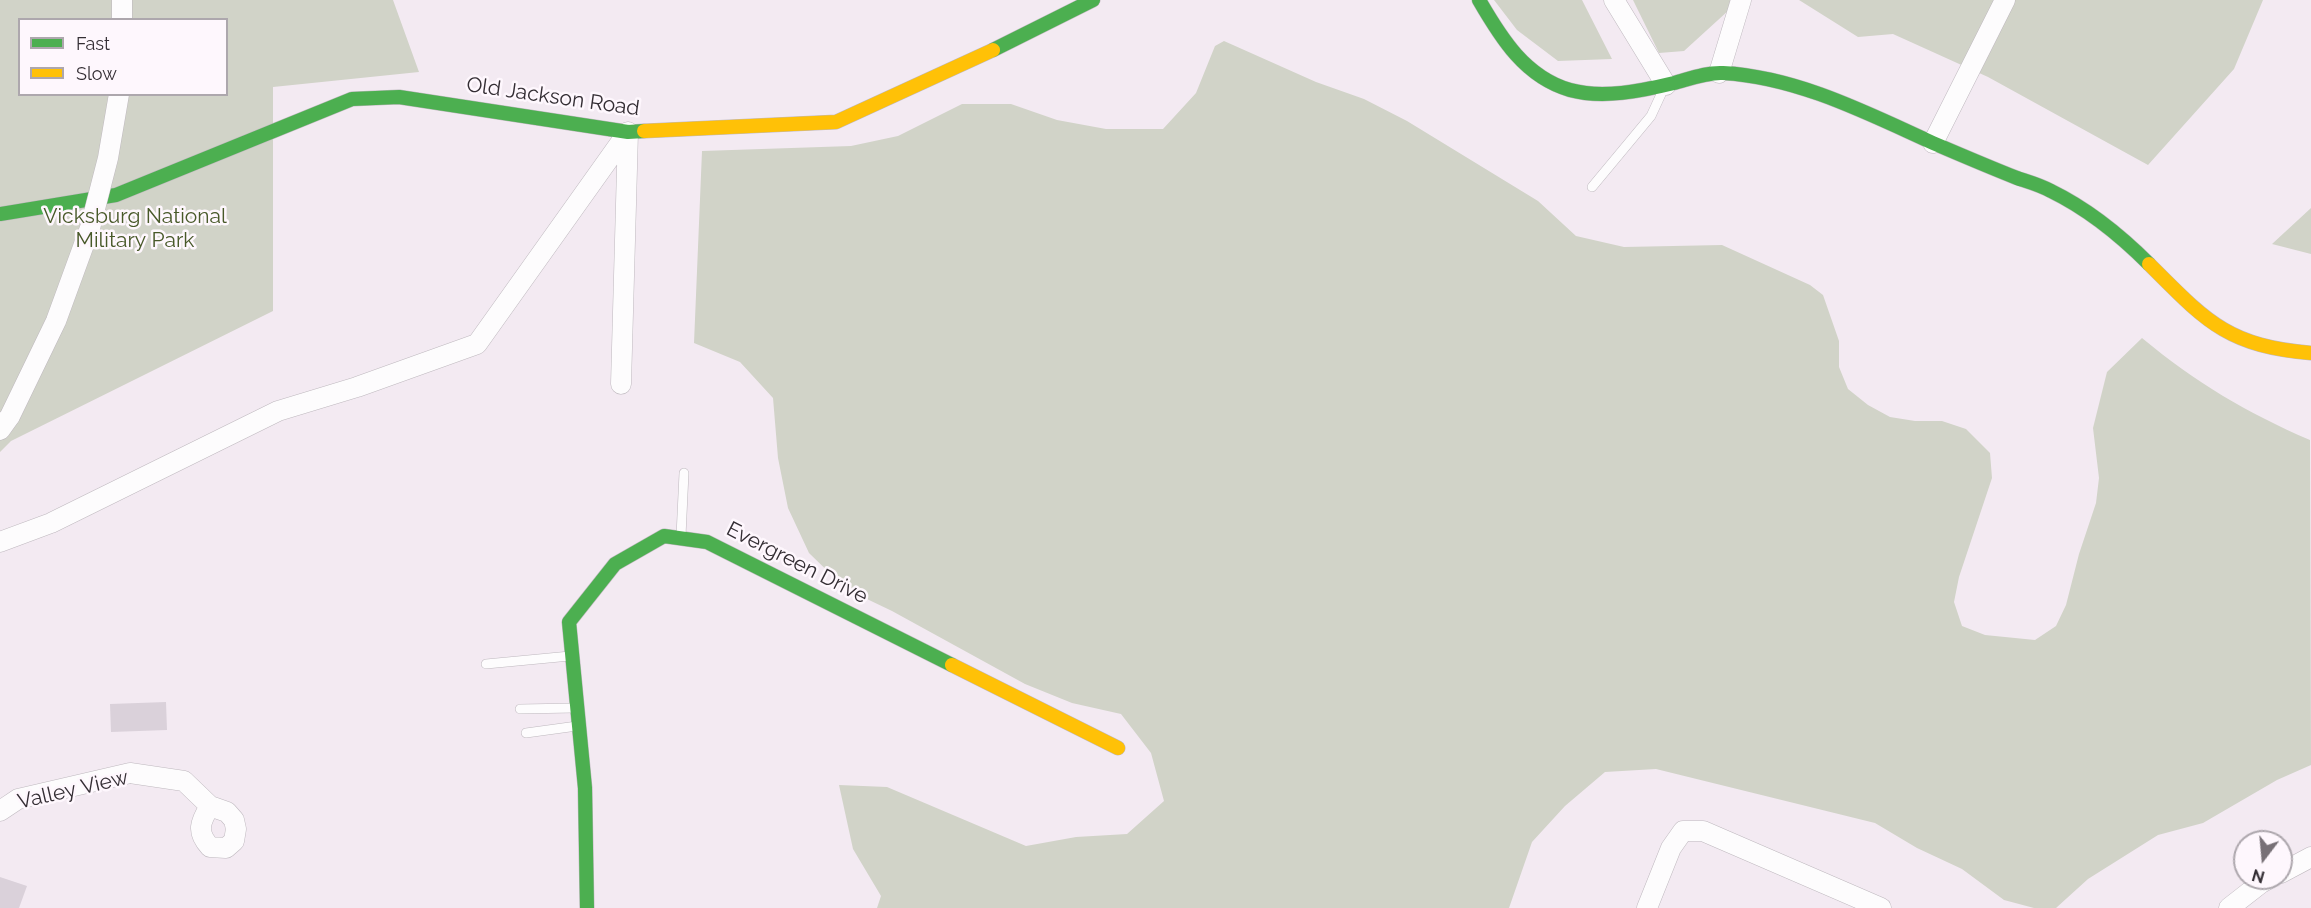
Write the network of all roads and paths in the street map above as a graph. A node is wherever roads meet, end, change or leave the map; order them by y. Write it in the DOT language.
graph roads {
  1 [pos="122,0"];
  2 [pos="1093,0"];
  3 [pos="1479,0"];
  4 [pos="1614,0"];
  5 [pos="1741,0"];
  6 [pos="2005,0"];
  7 [pos="122,18"];
  8 [pos="1719,73"];
  9 [pos="1666,85"];
  10 [pos="119,96"];
  11 [pos="628,132"];
  12 [pos="1933,142"];
  13 [pos="1592,186"];
  14 [pos="0,214"];
  15 [pos="2311,353"];
  16 [pos="621,384"];
  17 [pos="5,423"];
  18 [pos="684,473"];
  19 [pos="681,539"];
  20 [pos="0,542"];
  21 [pos="571,656"];
  22 [pos="486,664"];
  23 [pos="577,708"];
  24 [pos="520,709"];
  25 [pos="579,726"];
  26 [pos="526,733"];
  27 [pos="1118,748"];
  28 [pos="210,806"];
  29 [pos="0,811"];
  30 [pos="2311,857"];
  31 [pos="2293,867"];
  32 [pos="2252,890"];
  33 [pos="587,908"];
  34 [pos="1647,908"];
  35 [pos="1881,908"];
  36 [pos="2229,908"];
  1 -- 7 [label="street"];
  2 -- 11 [label="street, Old Jackson Road"];
  3 -- 9 [label="street"];
  4 -- 9 [label="street"];
  5 -- 8 [label="street"];
  6 -- 12 [label="street"];
  8 -- 9 [label="street"];
  8 -- 12 [label="street"];
  9 -- 13 [label="lane"];
  10 -- 17 [label="street, bridge"];
  11 -- 14 [label="street, Old Jackson Road"];
  11 -- 16 [label="street"];
  11 -- 20 [label="street"];
  12 -- 15 [label="street"];
  18 -- 19 [label="lane"];
  19 -- 21 [label="street, Evergreen Drive"];
  19 -- 27 [label="street, Evergreen Drive"];
  21 -- 22 [label="lane"];
  21 -- 23 [label="street, Evergreen Drive"];
  23 -- 24 [label="lane"];
  23 -- 25 [label="street, Evergreen Drive"];
  25 -- 26 [label="lane"];
  25 -- 33 [label="street, Evergreen Drive"];
  28 -- 29 [label="street, Valley View"];
  30 -- 31 [label="street"];
  32 -- 36 [label="street"];
  34 -- 35 [label="street"];
}
